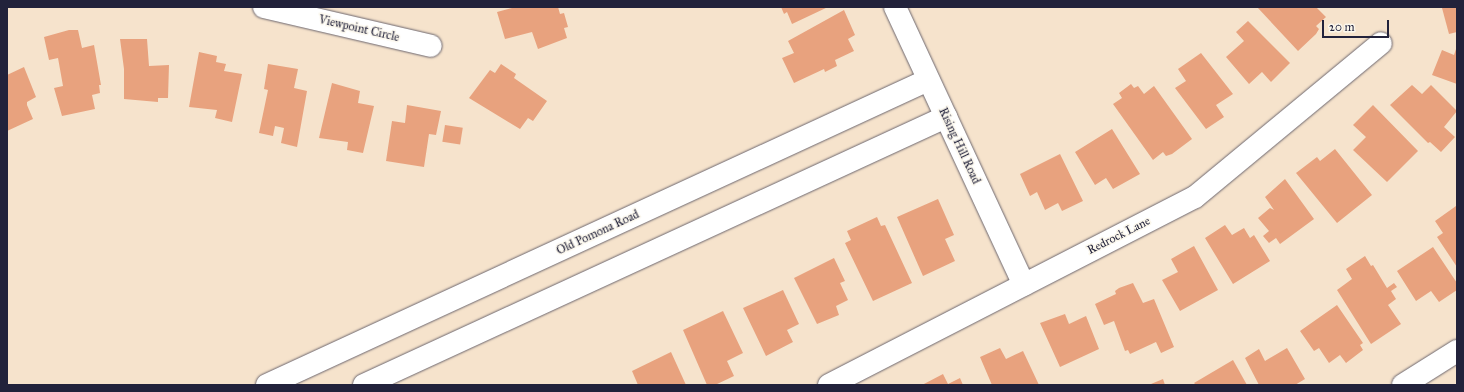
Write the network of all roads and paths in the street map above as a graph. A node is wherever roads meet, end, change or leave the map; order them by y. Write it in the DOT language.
graph roads {
  1 [pos="264,7"];
  2 [pos="895,7"];
  3 [pos="1381,43"];
  4 [pos="431,46"];
  5 [pos="928,80"];
  6 [pos="946,117"];
  7 [pos="1024,285"];
  8 [pos="1457,351"];
  9 [pos="267,385"];
  10 [pos="364,385"];
  11 [pos="829,385"];
  12 [pos="1403,385"];
  1 -- 4 [label="street, Viewpoint Circle"];
  2 -- 5 [label="street, Rising Hill Road"];
  3 -- 7 [label="street, Redrock Lane"];
  5 -- 6 [label="street, Rising Hill Road"];
  5 -- 9 [label="street, Old Pomona Road"];
  6 -- 7 [label="street, Rising Hill Road"];
  6 -- 10 [label="street"];
  7 -- 11 [label="street, Redrock Lane"];
  8 -- 12 [label="street"];
}
